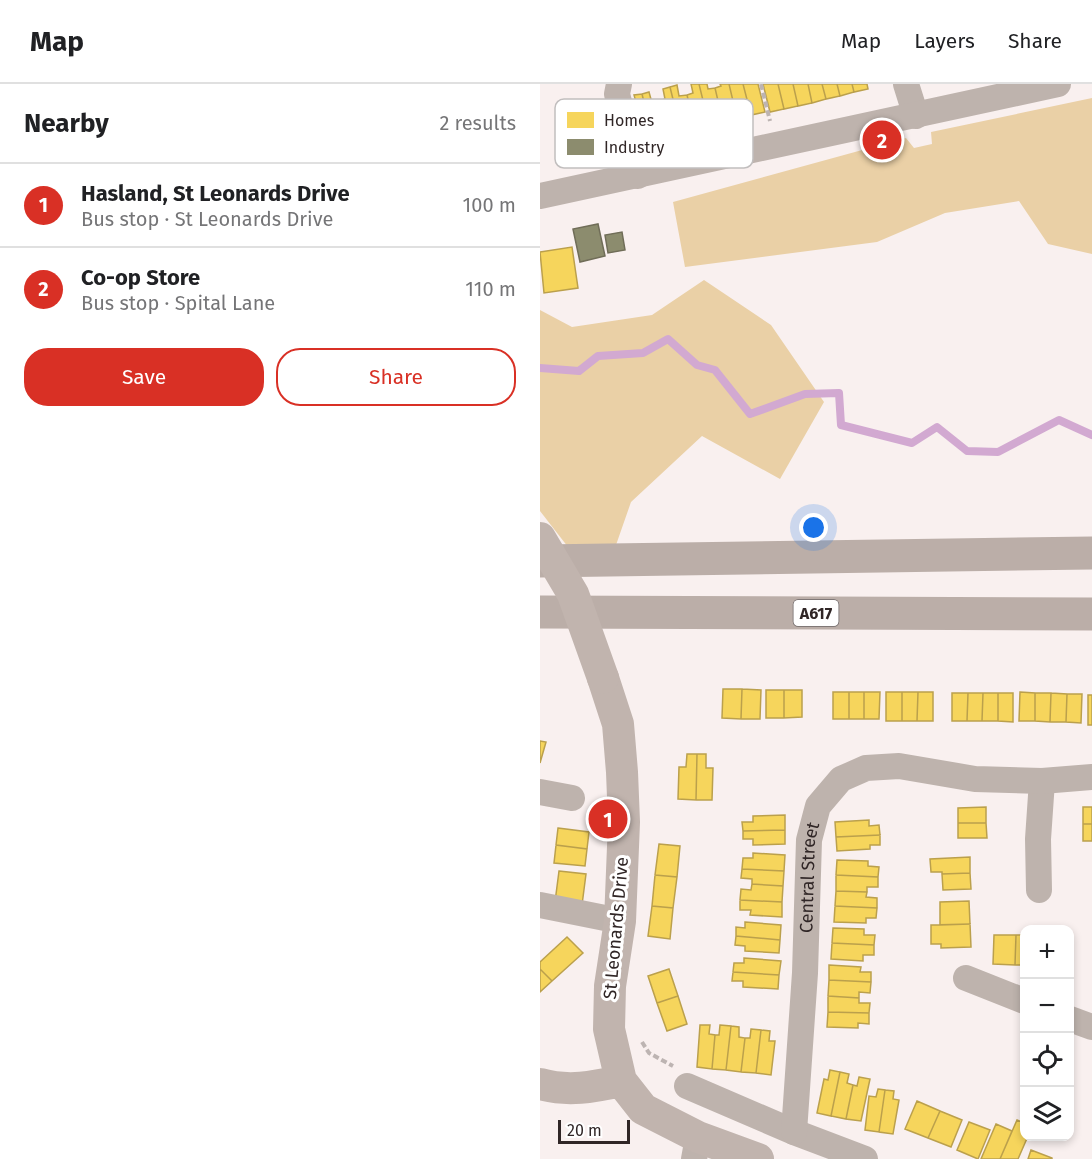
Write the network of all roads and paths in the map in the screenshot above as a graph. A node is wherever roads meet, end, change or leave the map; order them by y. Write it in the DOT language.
graph roads {
  1 [pos="619,84"];
  2 [pos="762,84"];
  3 [pos="906,84"];
  4 [pos="1058,84"];
  5 [pos="618,99"];
  6 [pos="916,116"];
  7 [pos="775,146"];
  8 [pos="753,151"];
  9 [pos="636,168"];
  10 [pos="675,168"];
  11 [pos="638,176"];
  12 [pos="540,196"];
  13 [pos="540,538"];
  14 [pos="1092,553"];
  15 [pos="540,561"];
  16 [pos="540,612"];
  17 [pos="1092,614"];
  18 [pos="1092,777"];
  19 [pos="1042,781"];
  20 [pos="540,792"];
  21 [pos="572,798"];
  22 [pos="1039,890"];
  23 [pos="540,905"];
  24 [pos="620,921"];
  25 [pos="966,978"];
  26 [pos="1020,999"];
  27 [pos="1074,1021"];
  28 [pos="1092,1028"];
  29 [pos="638,1037"];
  30 [pos="621,1081"];
  31 [pos="540,1084"];
  32 [pos="687,1086"];
  33 [pos="766,1120"];
  34 [pos="794,1132"];
  35 [pos="696,1148"];
  36 [pos="756,1158"];
  37 [pos="865,1159"];
  1 -- 5 [label="street"];
  2 -- 7 [label="path"];
  3 -- 6 [label="street"];
  4 -- 6 [label="street"];
  6 -- 7 [label="street"];
  7 -- 8 [label="street"];
  9 -- 11 [label="street"];
  10 -- 11 [label="street"];
  11 -- 12 [label="street"];
  13 -- 24 [label="main road, St Leonards Drive, bridge"];
  14 -- 15 [label="highway"];
  16 -- 17 [label="highway, A617"];
  18 -- 19 [label="street, Central Street"];
  19 -- 22 [label="street"];
  19 -- 34 [label="street, Central Street"];
  20 -- 21 [label="street"];
  23 -- 24 [label="street"];
  24 -- 30 [label="main road, St Leonards Drive"];
  25 -- 26 [label="street"];
  27 -- 28 [label="street"];
  29 -- 32 [label="path"];
  30 -- 31 [label="main road"];
  30 -- 35 [label="main road"];
  32 -- 33 [label="street"];
  33 -- 34 [label="street"];
  33 -- 36 [label="street"];
  34 -- 37 [label="street"];
  35 -- 36 [label="main road"];
}
